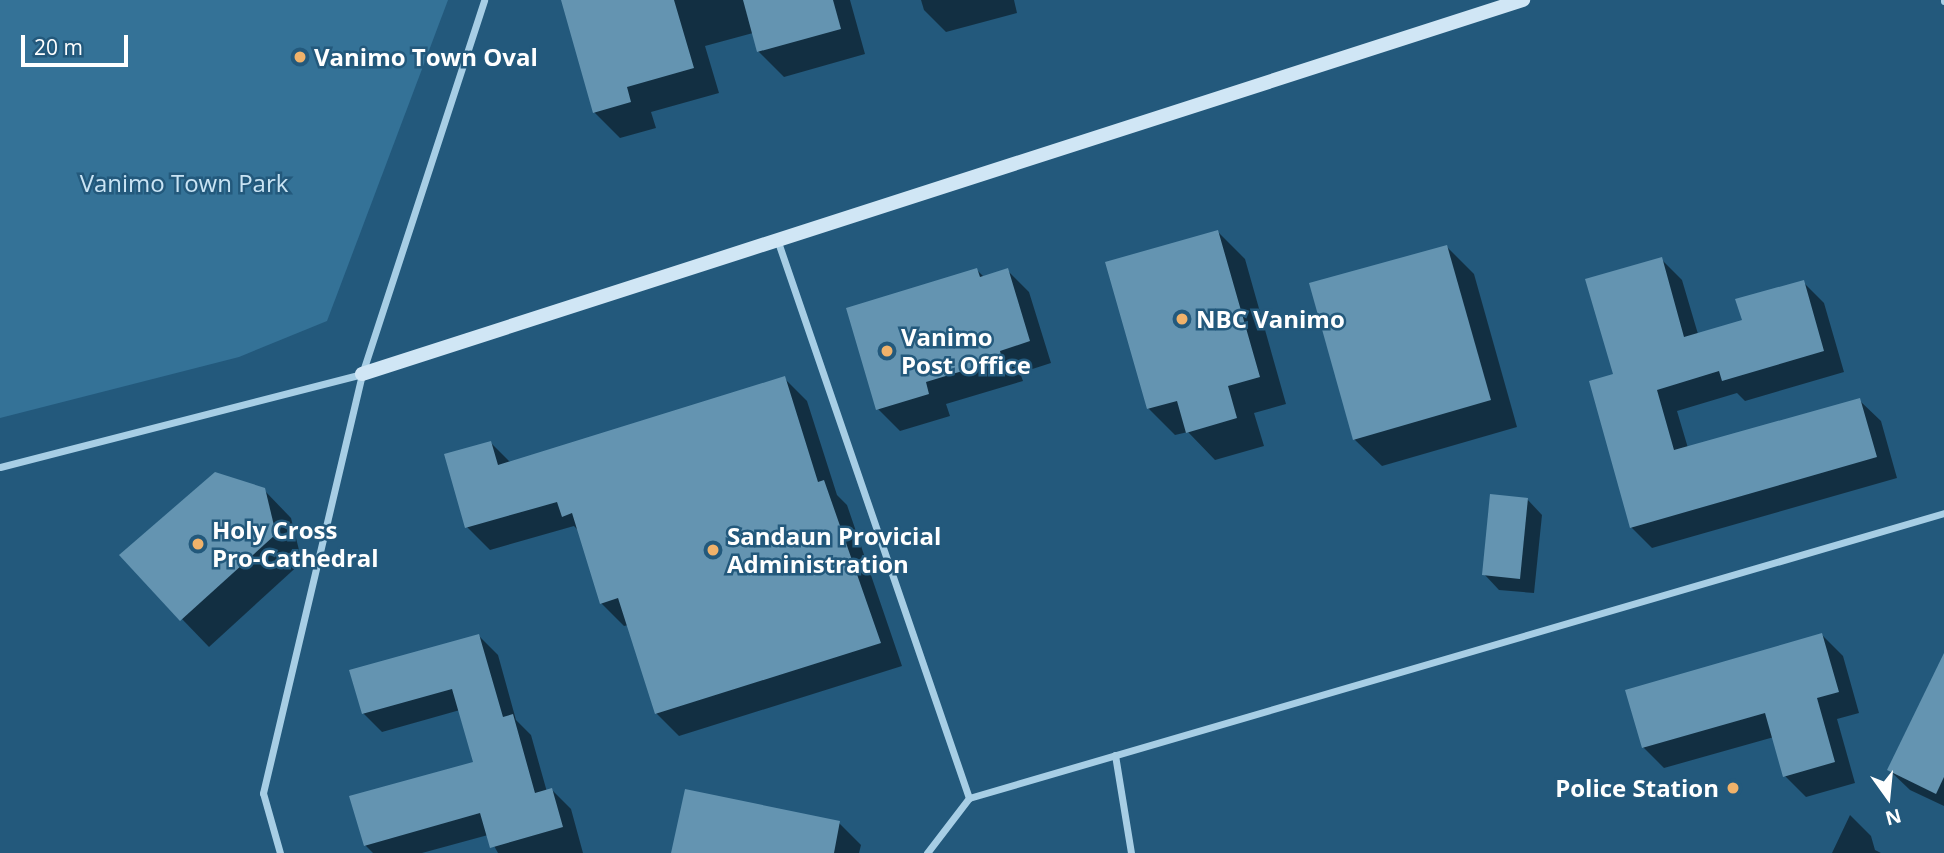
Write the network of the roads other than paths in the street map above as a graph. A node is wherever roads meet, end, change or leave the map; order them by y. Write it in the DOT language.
graph roads {
  1 [pos="484,0"];
  2 [pos="1523,0"];
  3 [pos="778,242"];
  4 [pos="362,374"];
  5 [pos="0,467"];
  6 [pos="1944,513"];
  7 [pos="1115,755"];
  8 [pos="970,798"];
  9 [pos="280,853"];
  10 [pos="927,853"];
  11 [pos="1132,853"];
  1 -- 4 [label="street"];
  2 -- 3 [label="street"];
  3 -- 4 [label="street"];
  3 -- 8 [label="street"];
  4 -- 5 [label="street"];
  4 -- 9 [label="street"];
  6 -- 7 [label="street"];
  7 -- 8 [label="street"];
  7 -- 11 [label="street"];
  8 -- 10 [label="street"];
}
